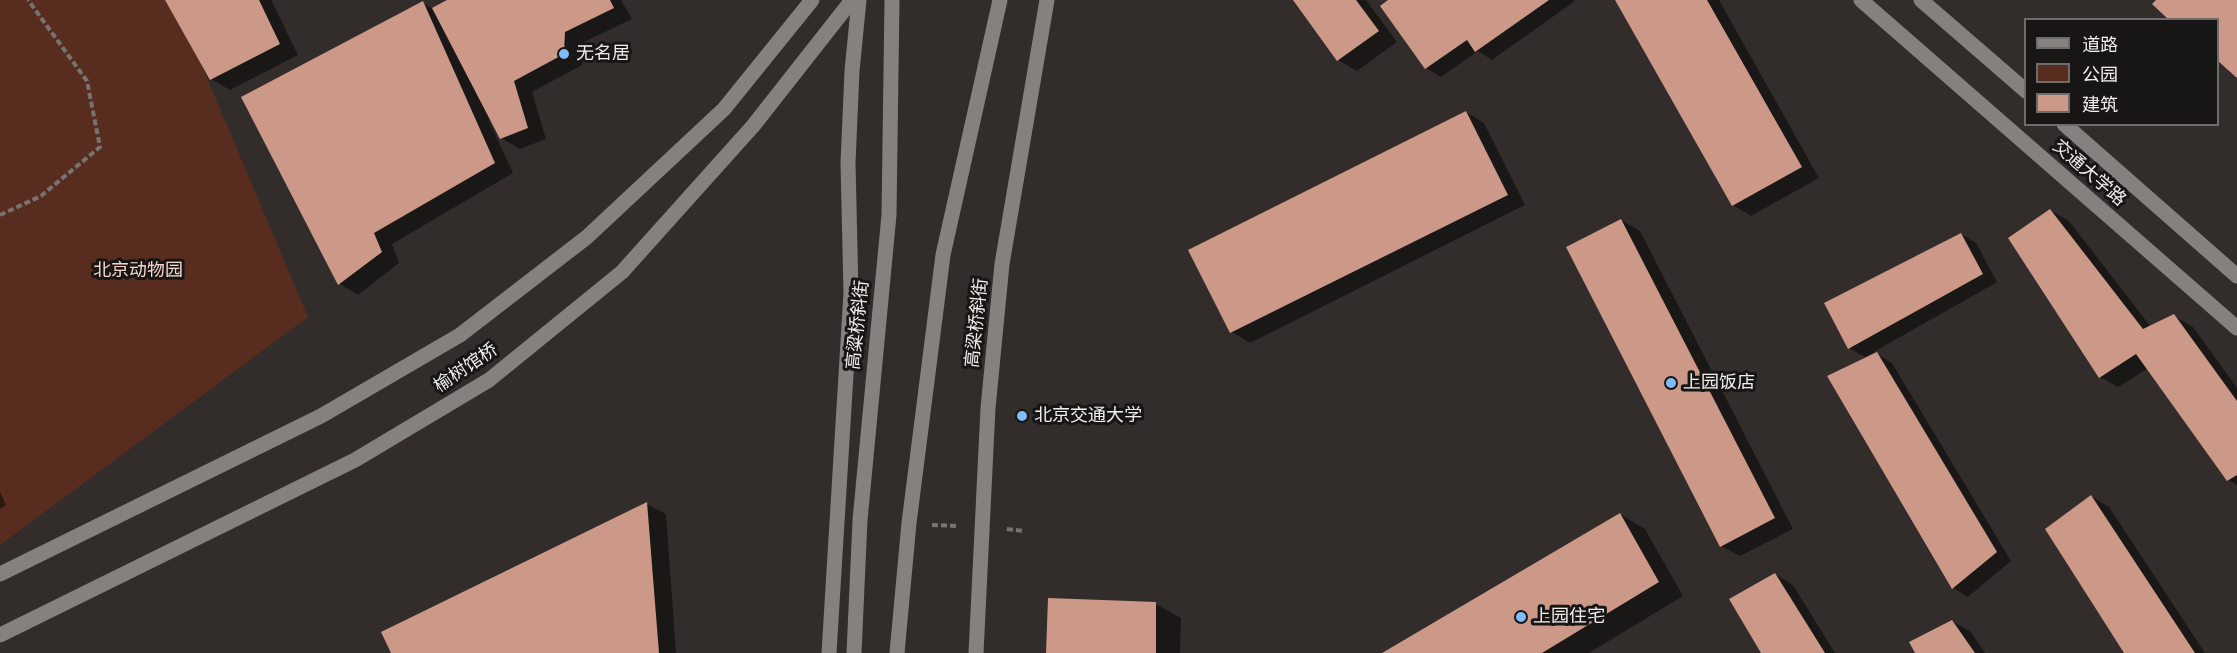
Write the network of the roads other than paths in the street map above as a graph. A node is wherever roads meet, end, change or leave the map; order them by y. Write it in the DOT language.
graph roads {
  1 [pos="812,0"];
  2 [pos="852,0"];
  3 [pos="859,0"];
  4 [pos="892,0"];
  5 [pos="1000,0"];
  6 [pos="1047,0"];
  7 [pos="1861,0"];
  8 [pos="1921,0"];
  9 [pos="2024,90"];
  10 [pos="2066,126"];
  11 [pos="2237,276"];
  12 [pos="2237,328"];
  13 [pos="0,574"];
  14 [pos="0,635"];
  15 [pos="829,653"];
  16 [pos="854,653"];
  17 [pos="897,653"];
  18 [pos="976,653"];
  1 -- 13 [label="main road, 榆树馆桥"];
  2 -- 14 [label="main road, 榆树馆桥"];
  3 -- 15 [label="main road"];
  4 -- 16 [label="main road, 高粱桥斜街"];
  5 -- 17 [label="main road"];
  6 -- 18 [label="main road, 高梁桥斜街"];
  7 -- 12 [label="main road, 交通大学路"];
  8 -- 9 [label="main road"];
  10 -- 11 [label="main road, 交通大学路"];
}
